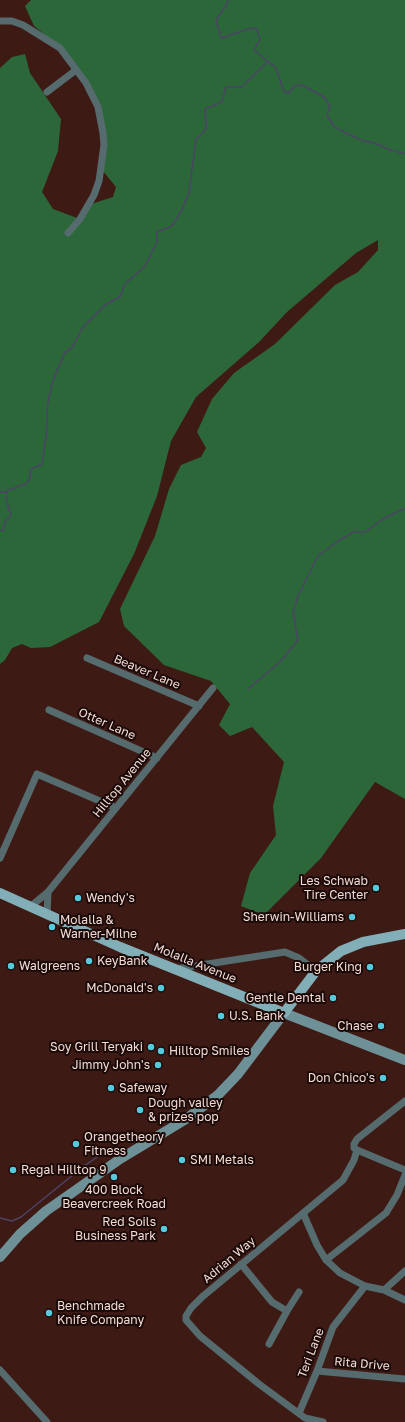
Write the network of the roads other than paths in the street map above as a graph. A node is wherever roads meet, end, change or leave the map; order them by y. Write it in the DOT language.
graph roads {
  1 [pos="0,22"];
  2 [pos="76,70"];
  3 [pos="47,92"];
  4 [pos="68,233"];
  5 [pos="87,658"];
  6 [pos="212,688"];
  7 [pos="199,706"];
  8 [pos="49,710"];
  9 [pos="156,758"];
  10 [pos="116,808"];
  11 [pos="0,858"];
  12 [pos="48,892"];
  13 [pos="0,893"];
  14 [pos="30,907"];
  15 [pos="47,914"];
  16 [pos="405,934"];
  17 [pos="174,969"];
  18 [pos="316,971"];
  19 [pos="284,1013"];
  20 [pos="405,1060"];
  21 [pos="405,1101"];
  22 [pos="357,1150"];
  23 [pos="405,1170"];
  24 [pos="405,1175"];
  25 [pos="303,1213"];
  26 [pos="0,1257"];
  27 [pos="326,1260"];
  28 [pos="241,1264"];
  29 [pos="405,1271"];
  30 [pos="365,1286"];
  31 [pos="384,1290"];
  32 [pos="299,1292"];
  33 [pos="405,1300"];
  34 [pos="287,1311"];
  35 [pos="269,1344"];
  36 [pos="0,1370"];
  37 [pos="317,1371"];
  38 [pos="405,1379"];
  39 [pos="299,1413"];
  40 [pos="47,1422"];
  41 [pos="323,1422"];
  1 -- 2 [label="street"];
  2 -- 3 [label="street"];
  2 -- 4 [label="street"];
  5 -- 7 [label="street, Beaver Lane"];
  6 -- 7 [label="street, Hilltop Avenue"];
  7 -- 9 [label="street, Hilltop Avenue"];
  8 -- 9 [label="street, Otter Lane"];
  9 -- 10 [label="street, Hilltop Avenue"];
  10 -- 11 [label="street"];
  10 -- 12 [label="street, Hilltop Avenue"];
  12 -- 14 [label="street, Hilltop Avenue"];
  12 -- 15 [label="street"];
  13 -- 14 [label="main road, Molalla Avenue"];
  14 -- 15 [label="main road, Molalla Avenue"];
  15 -- 17 [label="main road, Molalla Avenue"];
  16 -- 18 [label="main road"];
  17 -- 18 [label="street"];
  17 -- 19 [label="main road, Molalla Avenue"];
  18 -- 19 [label="main road"];
  19 -- 20 [label="main road, Molalla Avenue"];
  19 -- 26 [label="main road"];
  21 -- 22 [label="street, Adrian Way"];
  22 -- 23 [label="street"];
  22 -- 25 [label="street, Adrian Way"];
  24 -- 27 [label="street"];
  25 -- 27 [label="street"];
  25 -- 28 [label="street, Adrian Way"];
  27 -- 30 [label="street"];
  28 -- 34 [label="street"];
  28 -- 39 [label="street, Adrian Way"];
  29 -- 31 [label="street"];
  30 -- 31 [label="street"];
  30 -- 37 [label="street, Teri Lane"];
  31 -- 33 [label="street"];
  32 -- 34 [label="street"];
  34 -- 35 [label="street"];
  36 -- 40 [label="street"];
  37 -- 38 [label="street, Rita Drive"];
  37 -- 39 [label="street, Teri Lane"];
  39 -- 41 [label="street, Adrian Way"];
}
